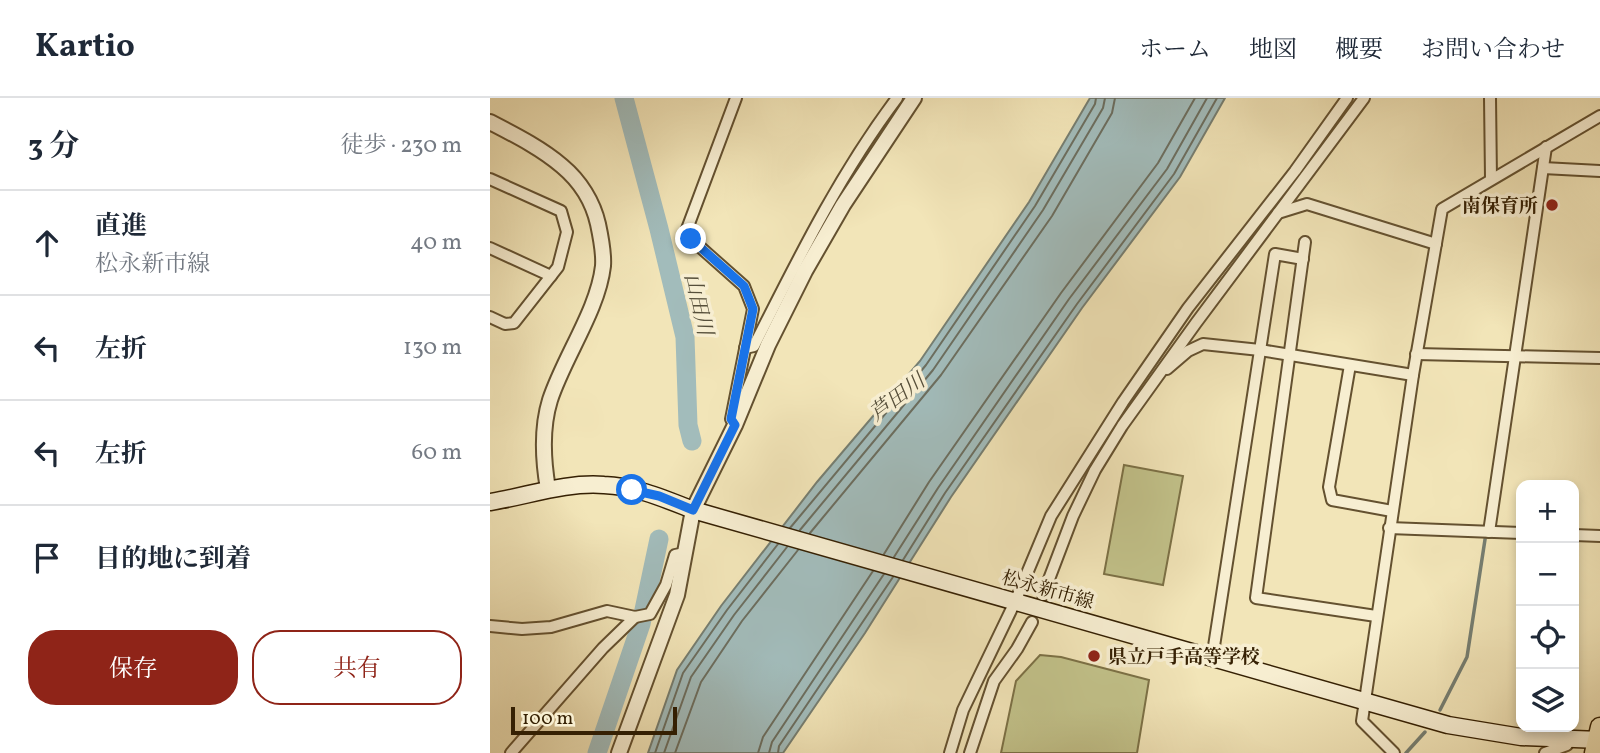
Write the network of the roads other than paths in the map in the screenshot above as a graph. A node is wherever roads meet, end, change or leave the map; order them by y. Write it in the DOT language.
graph roads {
  1 [pos="736,98"];
  2 [pos="897,98"];
  3 [pos="914,98"];
  4 [pos="1347,98"];
  5 [pos="1364,98"];
  6 [pos="1490,98"];
  7 [pos="1600,116"];
  8 [pos="490,122"];
  9 [pos="1546,147"];
  10 [pos="1543,168"];
  11 [pos="1600,171"];
  12 [pos="1492,178"];
  13 [pos="490,179"];
  14 [pos="1278,213"];
  15 [pos="1305,242"];
  16 [pos="1436,244"];
  17 [pos="490,248"];
  18 [pos="1303,258"];
  19 [pos="551,276"];
  20 [pos="490,317"];
  21 [pos="745,348"];
  22 [pos="1260,350"];
  23 [pos="1416,354"];
  24 [pos="1289,355"];
  25 [pos="1516,356"];
  26 [pos="1600,358"];
  27 [pos="1350,365"];
  28 [pos="1413,375"];
  29 [pos="1153,381"];
  30 [pos="1123,402"];
  31 [pos="735,425"];
  32 [pos="548,489"];
  33 [pos="490,502"];
  34 [pos="693,510"];
  35 [pos="1392,511"];
  36 [pos="1389,528"];
  37 [pos="1489,532"];
  38 [pos="1516,533"];
  39 [pos="1579,535"];
  40 [pos="1600,536"];
  41 [pos="685,553"];
  42 [pos="1043,595"];
  43 [pos="1010,600"];
  44 [pos="1376,616"];
  45 [pos="635,617"];
  46 [pos="1032,622"];
  47 [pos="490,625"];
  48 [pos="1212,659"];
  49 [pos="1363,702"];
  50 [pos="1598,740"];
  51 [pos="1567,746"];
  52 [pos="512,753"];
  53 [pos="619,753"];
  54 [pos="950,753"];
  55 [pos="970,753"];
  56 [pos="1394,753"];
  57 [pos="1545,753"];
  1 -- 21 [label="street"];
  2 -- 21 [label="street"];
  3 -- 31 [label="street"];
  4 -- 30 [label="street"];
  5 -- 14 [label="street"];
  6 -- 12 [label="street"];
  7 -- 9 [label="street"];
  8 -- 32 [label="street"];
  9 -- 10 [label="street"];
  9 -- 12 [label="street"];
  10 -- 11 [label="street"];
  10 -- 25 [label="street"];
  12 -- 16 [label="street"];
  13 -- 19 [label="street"];
  14 -- 16 [label="street"];
  14 -- 29 [label="street"];
  15 -- 18 [label="street"];
  16 -- 23 [label="street"];
  17 -- 19 [label="street"];
  18 -- 22 [label="street"];
  18 -- 24 [label="street"];
  19 -- 20 [label="street"];
  21 -- 31 [label="street"];
  22 -- 24 [label="street"];
  22 -- 29 [label="street"];
  22 -- 48 [label="street"];
  23 -- 25 [label="street"];
  23 -- 28 [label="street"];
  24 -- 27 [label="street"];
  24 -- 44 [label="street"];
  25 -- 26 [label="street"];
  25 -- 37 [label="street"];
  27 -- 28 [label="street"];
  27 -- 35 [label="street"];
  28 -- 35 [label="street"];
  29 -- 30 [label="street"];
  29 -- 42 [label="street"];
  30 -- 43 [label="street"];
  31 -- 34 [label="street"];
  32 -- 33 [label="main road, 松永新市線"];
  32 -- 34 [label="main road, 松永新市線"];
  34 -- 41 [label="street"];
  34 -- 43 [label="main road, 松永新市線"];
  35 -- 36 [label="street"];
  36 -- 37 [label="street"];
  36 -- 44 [label="street"];
  37 -- 38 [label="street"];
  39 -- 40 [label="street"];
  41 -- 45 [label="street"];
  41 -- 53 [label="street"];
  43 -- 48 [label="main road, 松永新市線"];
  43 -- 54 [label="street"];
  44 -- 49 [label="street"];
  45 -- 47 [label="street"];
  45 -- 52 [label="street"];
  46 -- 55 [label="street"];
  48 -- 49 [label="main road, 松永新市線"];
  49 -- 51 [label="main road, 松永新市線"];
  49 -- 56 [label="street"];
  50 -- 51 [label="main road, 松永新市線"];
  51 -- 57 [label="street"];
}
